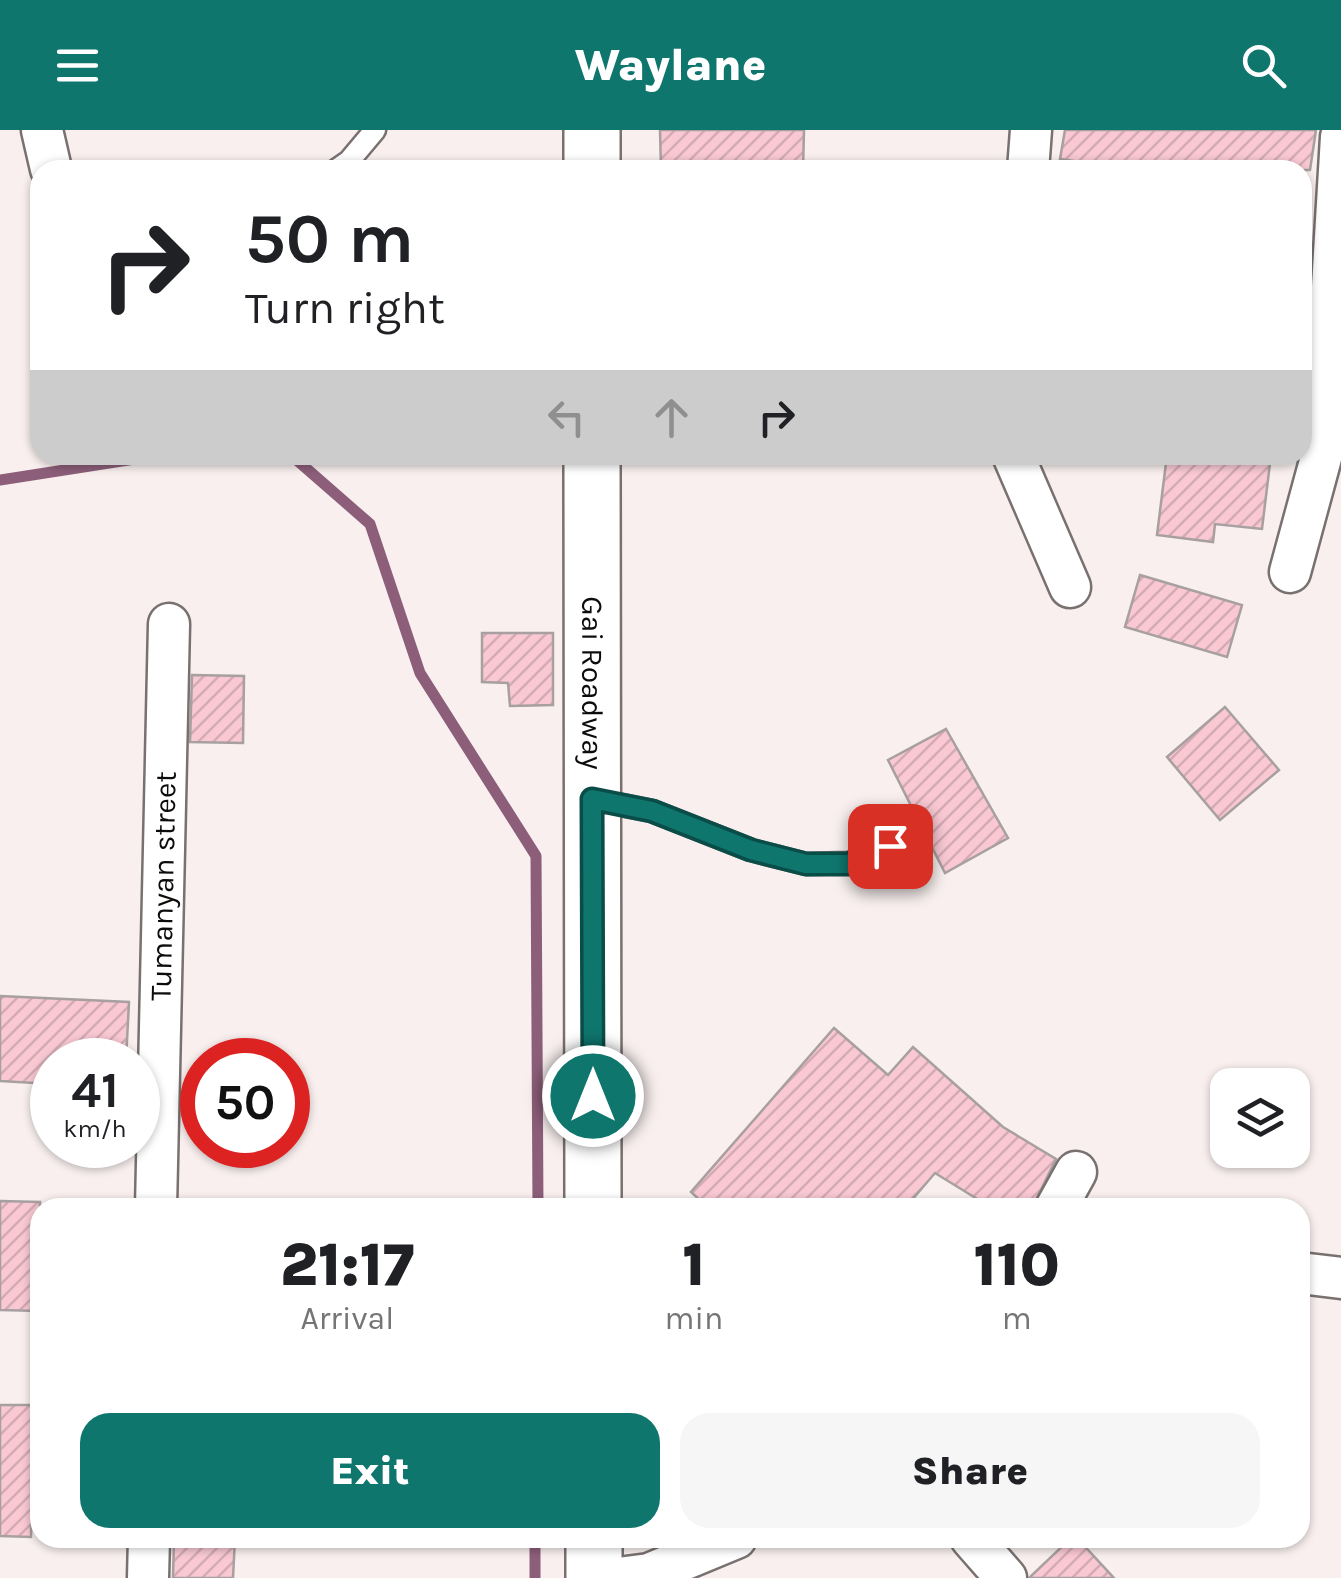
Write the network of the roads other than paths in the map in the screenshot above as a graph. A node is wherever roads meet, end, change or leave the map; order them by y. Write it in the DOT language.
graph roads {
  1 [pos="42,130"];
  2 [pos="376,130"];
  3 [pos="592,130"];
  4 [pos="1031,130"];
  5 [pos="1341,137"];
  6 [pos="49,160"];
  7 [pos="349,160"];
  8 [pos="592,160"];
  9 [pos="1029,160"];
  10 [pos="592,465"];
  11 [pos="1017,465"];
  12 [pos="1290,572"];
  13 [pos="1070,587"];
  14 [pos="169,624"];
  15 [pos="592,799"];
  16 [pos="890,846"];
  17 [pos="1076,1172"];
  18 [pos="156,1198"];
  19 [pos="593,1198"];
  20 [pos="1062,1198"];
  21 [pos="1310,1274"];
  22 [pos="1341,1278"];
  23 [pos="149,1548"];
  24 [pos="594,1548"];
  25 [pos="712,1548"];
  26 [pos="980,1548"];
  27 [pos="148,1578"];
  28 [pos="594,1578"];
  29 [pos="618,1578"];
  30 [pos="1006,1578"];
  1 -- 6 [label="street"];
  2 -- 7 [label="lane"];
  3 -- 8 [label="main road"];
  4 -- 9 [label="street"];
  5 -- 12 [label="street"];
  10 -- 15 [label="main road, Gai Roadway"];
  11 -- 13 [label="street"];
  14 -- 18 [label="street, Tumanyan street"];
  15 -- 16 [label="lane"];
  15 -- 19 [label="main road, Gai Roadway"];
  17 -- 20 [label="street"];
  21 -- 22 [label="street"];
  23 -- 27 [label="street"];
  24 -- 28 [label="main road"];
  25 -- 29 [label="street"];
  26 -- 30 [label="street"];
}
